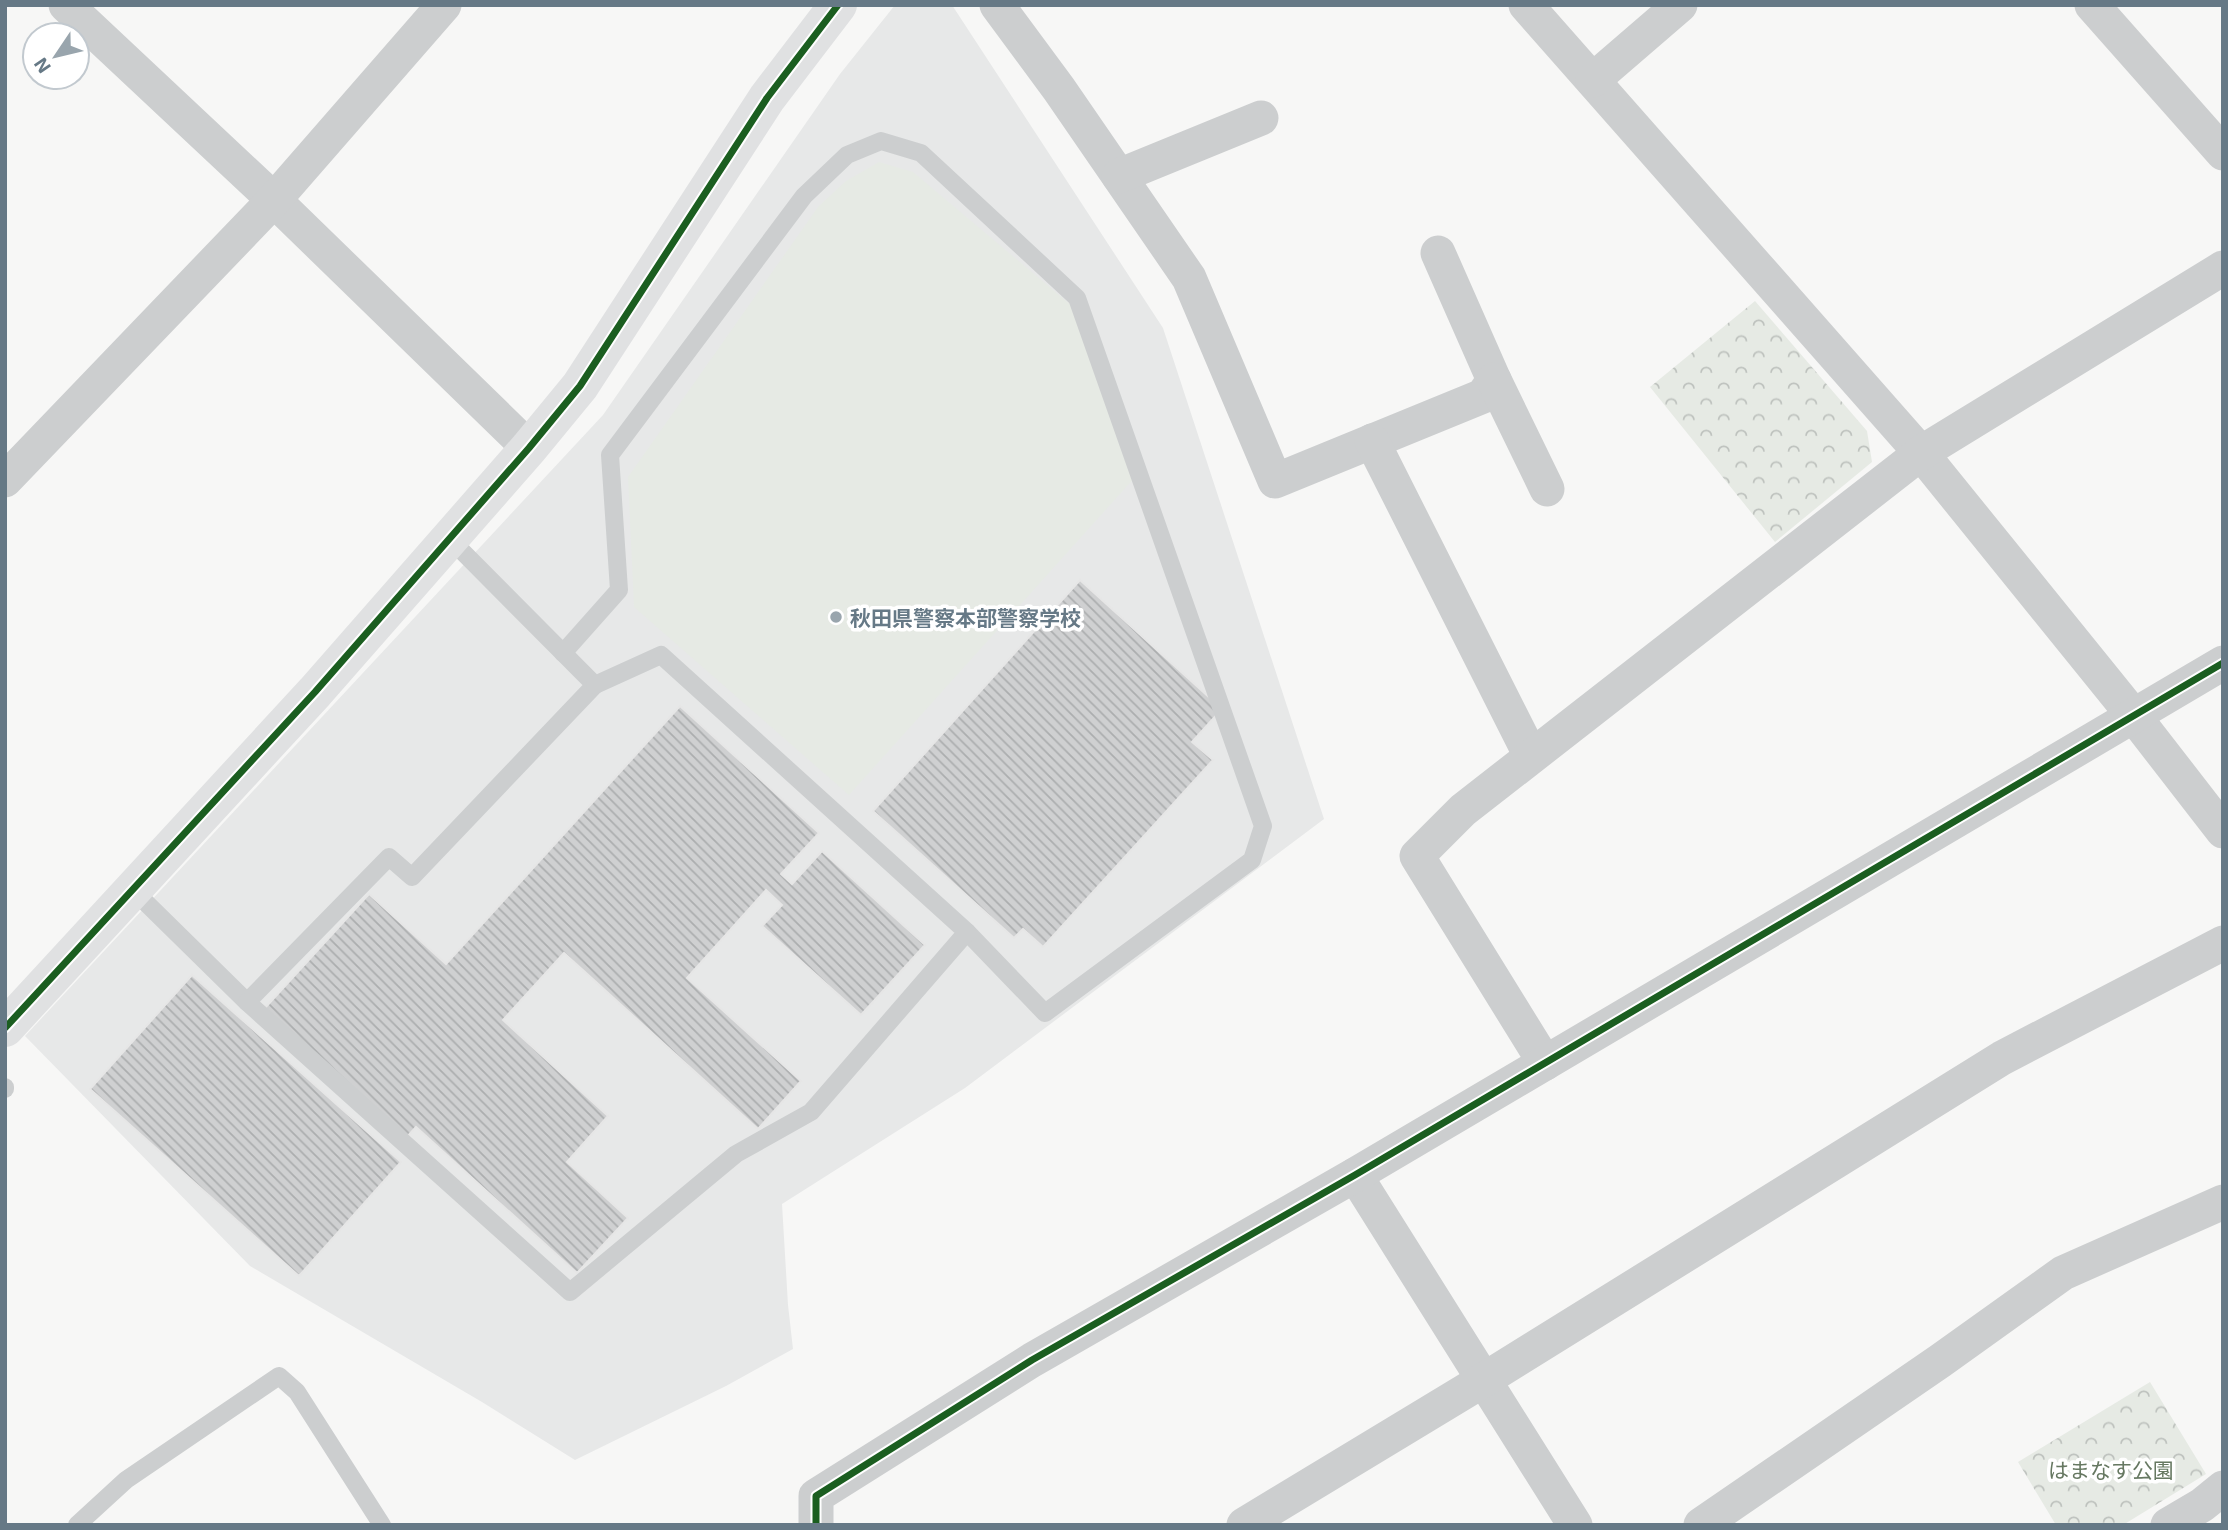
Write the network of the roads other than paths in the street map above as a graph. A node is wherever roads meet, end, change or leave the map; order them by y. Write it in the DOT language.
graph roads {
  1 [pos="66,5"];
  2 [pos="444,5"];
  3 [pos="838,5"];
  4 [pos="997,5"];
  5 [pos="1527,5"];
  6 [pos="1680,5"];
  7 [pos="2092,5"];
  8 [pos="1593,80"];
  9 [pos="1261,118"];
  10 [pos="2223,153"];
  11 [pos="1119,176"];
  12 [pos="274,200"];
  13 [pos="1438,253"];
  14 [pos="2223,268"];
  15 [pos="1494,380"];
  16 [pos="1372,441"];
  17 [pos="529,448"];
  18 [pos="1921,453"];
  19 [pos="5,480"];
  20 [pos="1547,489"];
  21 [pos="449,538"];
  22 [pos="563,653"];
  23 [pos="2223,663"];
  24 [pos="595,685"];
  25 [pos="2133,715"];
  26 [pos="1531,756"];
  27 [pos="2223,831"];
  28 [pos="133,890"];
  29 [pos="967,932"];
  30 [pos="2223,943"];
  31 [pos="247,1002"];
  32 [pos="5,1028"];
  33 [pos="1545,1063"];
  34 [pos="1355,1175"];
  35 [pos="2223,1202"];
  36 [pos="1482,1381"];
  37 [pos="2223,1488"];
  38 [pos="77,1525"];
  39 [pos="382,1525"];
  40 [pos="816,1525"];
  41 [pos="1244,1525"];
  42 [pos="1575,1525"];
  43 [pos="1701,1525"];
  44 [pos="2168,1525"];
  1 -- 12 [label="street"];
  2 -- 12 [label="street"];
  3 -- 17 [label="street"];
  4 -- 11 [label="street"];
  5 -- 8 [label="street"];
  6 -- 8 [label="street"];
  7 -- 10 [label="street"];
  8 -- 18 [label="street"];
  9 -- 11 [label="street"];
  11 -- 16 [label="street"];
  12 -- 17 [label="street"];
  12 -- 19 [label="street"];
  13 -- 15 [label="street"];
  14 -- 18 [label="street"];
  15 -- 16 [label="street"];
  15 -- 20 [label="street"];
  16 -- 26 [label="street"];
  17 -- 21 [label="street"];
  18 -- 25 [label="street"];
  18 -- 26 [label="street"];
  21 -- 22 [label="lane"];
  21 -- 28 [label="street"];
  22 -- 24 [label="lane"];
  22 -- 29 [label="lane"];
  23 -- 25 [label="street"];
  24 -- 29 [label="lane"];
  24 -- 31 [label="lane"];
  25 -- 27 [label="street"];
  25 -- 33 [label="street"];
  26 -- 33 [label="street"];
  28 -- 31 [label="lane"];
  28 -- 32 [label="street"];
  29 -- 31 [label="lane"];
  30 -- 36 [label="street"];
  33 -- 34 [label="street"];
  34 -- 36 [label="street"];
  34 -- 40 [label="street"];
  35 -- 43 [label="street"];
  36 -- 41 [label="street"];
  36 -- 42 [label="street"];
  37 -- 44 [label="street"];
  38 -- 39 [label="lane"];
}
